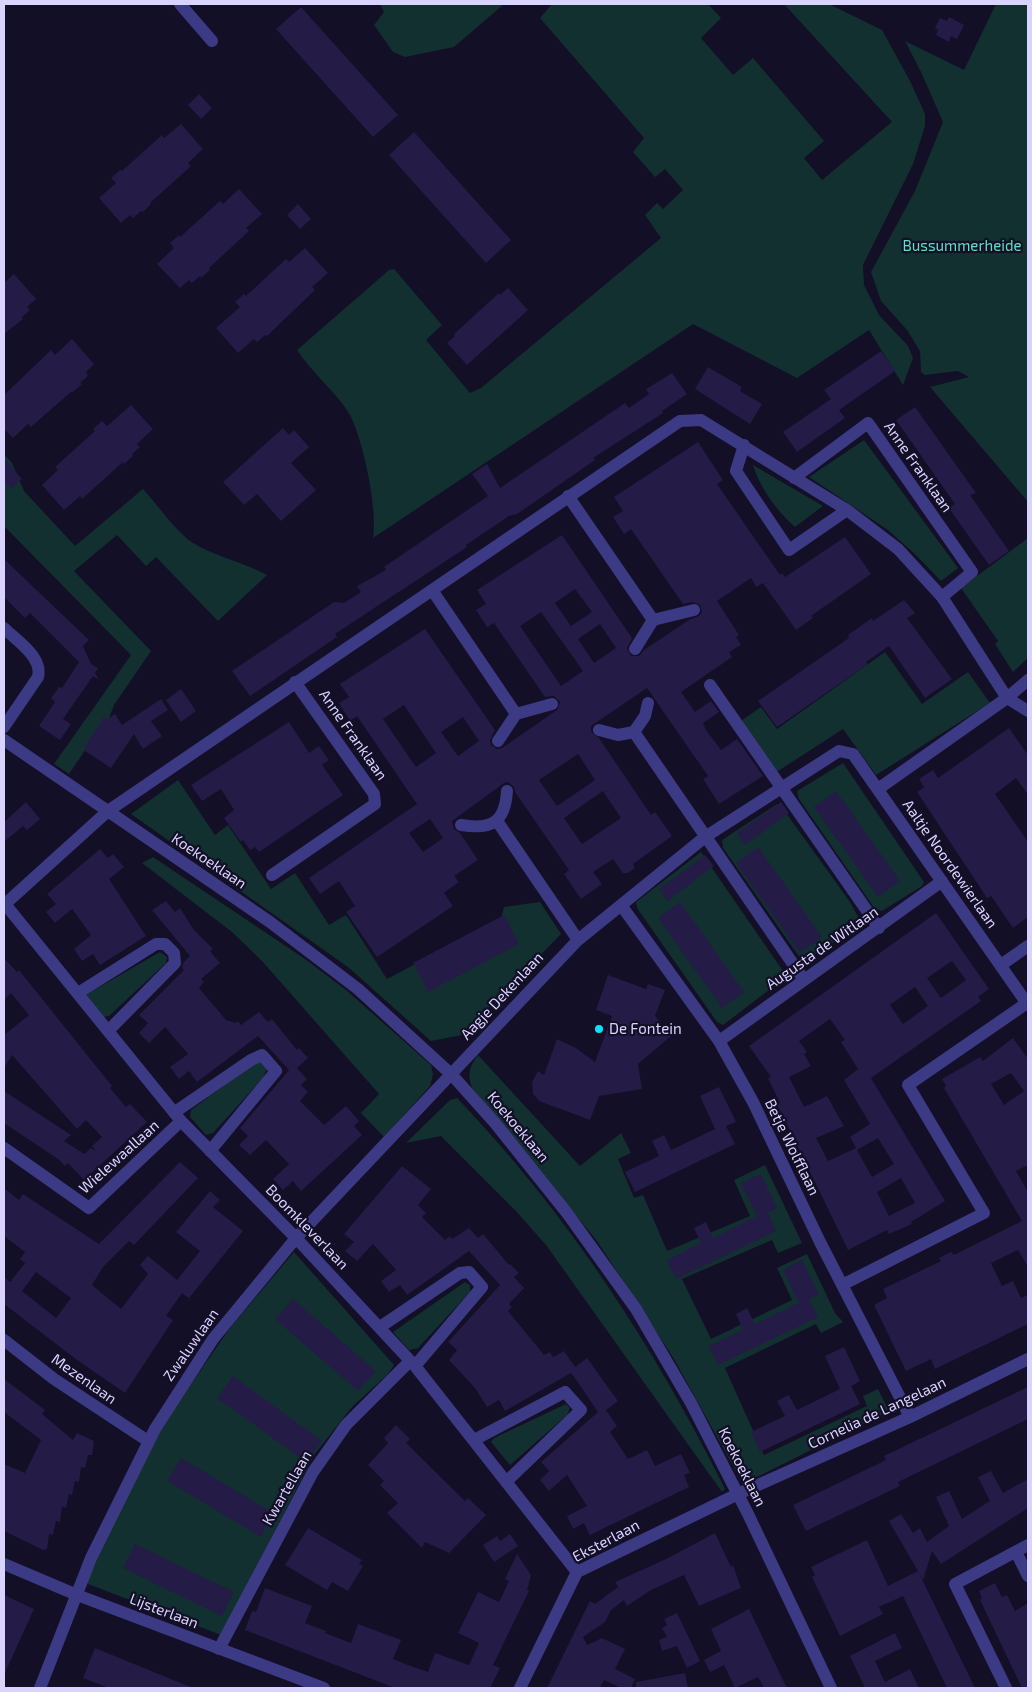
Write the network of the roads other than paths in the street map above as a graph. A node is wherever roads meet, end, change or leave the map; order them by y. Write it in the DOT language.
graph roads {
  1 [pos="180,4"];
  2 [pos="212,41"];
  3 [pos="744,445"];
  4 [pos="794,478"];
  5 [pos="568,496"];
  6 [pos="847,510"];
  7 [pos="432,590"];
  8 [pos="942,597"];
  9 [pos="694,610"];
  10 [pos="653,620"];
  11 [pos="4,628"];
  12 [pos="635,649"];
  13 [pos="1028,680"];
  14 [pos="295,682"];
  15 [pos="710,685"];
  16 [pos="1007,698"];
  17 [pos="648,703"];
  18 [pos="552,704"];
  19 [pos="1028,711"];
  20 [pos="516,714"];
  21 [pos="4,727"];
  22 [pos="599,730"];
  23 [pos="634,732"];
  24 [pos="4,740"];
  25 [pos="498,741"];
  26 [pos="839,751"];
  27 [pos="780,788"];
  28 [pos="878,788"];
  29 [pos="507,791"];
  30 [pos="108,811"];
  31 [pos="497,821"];
  32 [pos="461,825"];
  33 [pos="705,837"];
  34 [pos="272,875"];
  35 [pos="942,882"];
  36 [pos="4,905"];
  37 [pos="621,906"];
  38 [pos="879,928"];
  39 [pos="578,940"];
  40 [pos="1028,946"];
  41 [pos="1001,965"];
  42 [pos="804,980"];
  43 [pos="78,993"];
  44 [pos="1028,1004"];
  45 [pos="108,1031"];
  46 [pos="719,1041"];
  47 [pos="452,1075"];
  48 [pos="178,1117"];
  49 [pos="4,1148"];
  50 [pos="210,1151"];
  51 [pos="296,1238"];
  52 [pos="842,1285"];
  53 [pos="380,1327"];
  54 [pos="4,1340"];
  55 [pos="1028,1359"];
  56 [pos="412,1364"];
  57 [pos="910,1417"];
  58 [pos="474,1440"];
  59 [pos="148,1441"];
  60 [pos="507,1481"];
  61 [pos="738,1494"];
  62 [pos="1028,1545"];
  63 [pos="1016,1552"];
  64 [pos="4,1564"];
  65 [pos="577,1572"];
  66 [pos="1028,1576"];
  67 [pos="77,1596"];
  68 [pos="219,1649"];
  69 [pos="317,1687"];
  70 [pos="40,1688"];
  71 [pos="520,1688"];
  72 [pos="832,1688"];
  73 [pos="1006,1688"];
  1 -- 2 [label="street"];
  3 -- 4 [label="street"];
  3 -- 5 [label="street"];
  3 -- 6 [label="street"];
  4 -- 6 [label="street"];
  4 -- 8 [label="street, Anne Franklaan"];
  5 -- 7 [label="street"];
  5 -- 10 [label="street"];
  6 -- 8 [label="street"];
  7 -- 14 [label="street"];
  7 -- 20 [label="street"];
  8 -- 16 [label="street"];
  9 -- 10 [label="street"];
  10 -- 12 [label="street"];
  11 -- 21 [label="street"];
  13 -- 16 [label="street"];
  14 -- 30 [label="street"];
  14 -- 34 [label="street, Anne Franklaan"];
  15 -- 27 [label="street"];
  16 -- 19 [label="street"];
  16 -- 28 [label="street"];
  17 -- 23 [label="street"];
  18 -- 20 [label="street"];
  20 -- 25 [label="street"];
  22 -- 23 [label="street"];
  23 -- 33 [label="street"];
  24 -- 30 [label="street, Koekoeklaan"];
  26 -- 27 [label="street, Aagje Dekenlaan"];
  26 -- 28 [label="street, Aaltje Noordewierlaan"];
  27 -- 33 [label="street, Aagje Dekenlaan"];
  27 -- 38 [label="street"];
  28 -- 35 [label="street, Aaltje Noordewierlaan"];
  29 -- 31 [label="street"];
  30 -- 36 [label="street"];
  30 -- 47 [label="street, Koekoeklaan"];
  31 -- 32 [label="street"];
  31 -- 39 [label="street"];
  33 -- 37 [label="street, Aagje Dekenlaan"];
  33 -- 42 [label="street"];
  35 -- 38 [label="street, Augusta de Witlaan"];
  35 -- 41 [label="street, Aaltje Noordewierlaan"];
  36 -- 43 [label="street, Boomkleverlaan"];
  37 -- 39 [label="street, Aagje Dekenlaan"];
  37 -- 46 [label="street, Betje Wolfflaan"];
  38 -- 42 [label="street, Augusta de Witlaan"];
  39 -- 47 [label="street, Aagje Dekenlaan"];
  40 -- 41 [label="street"];
  41 -- 44 [label="street, Aaltje Noordewierlaan"];
  42 -- 46 [label="street, Augusta de Witlaan"];
  43 -- 45 [label="street, Boomkleverlaan"];
  43 -- 45 [label="street"];
  44 -- 52 [label="street"];
  45 -- 48 [label="street, Boomkleverlaan"];
  46 -- 52 [label="street, Betje Wolfflaan"];
  47 -- 51 [label="street, Zwaluwlaan"];
  47 -- 61 [label="street, Koekoeklaan"];
  48 -- 49 [label="street, Wielewaallaan"];
  48 -- 50 [label="street, Boomkleverlaan"];
  48 -- 50 [label="street"];
  50 -- 51 [label="street, Boomkleverlaan"];
  51 -- 53 [label="street, Boomkleverlaan"];
  51 -- 59 [label="street, Zwaluwlaan"];
  52 -- 57 [label="street, Betje Wolfflaan"];
  53 -- 56 [label="street, Boomkleverlaan"];
  53 -- 56 [label="street"];
  54 -- 59 [label="street, Mezenlaan"];
  55 -- 57 [label="street, Cornelia de Langelaan"];
  56 -- 58 [label="street, Boomkleverlaan"];
  56 -- 68 [label="street, Kwartellaan"];
  57 -- 61 [label="street, Cornelia de Langelaan"];
  58 -- 60 [label="street, Boomkleverlaan"];
  58 -- 60 [label="street"];
  59 -- 67 [label="street, Zwaluwlaan"];
  60 -- 65 [label="street, Boomkleverlaan"];
  61 -- 65 [label="street, Eksterlaan"];
  61 -- 72 [label="street, Koekoeklaan"];
  62 -- 63 [label="street"];
  63 -- 66 [label="street"];
  63 -- 73 [label="street"];
  64 -- 67 [label="street, Lijsterlaan"];
  65 -- 71 [label="street, Eksterlaan"];
  67 -- 68 [label="street, Lijsterlaan"];
  67 -- 70 [label="street, Zwaluwlaan"];
  68 -- 69 [label="street, Lijsterlaan"];
}
